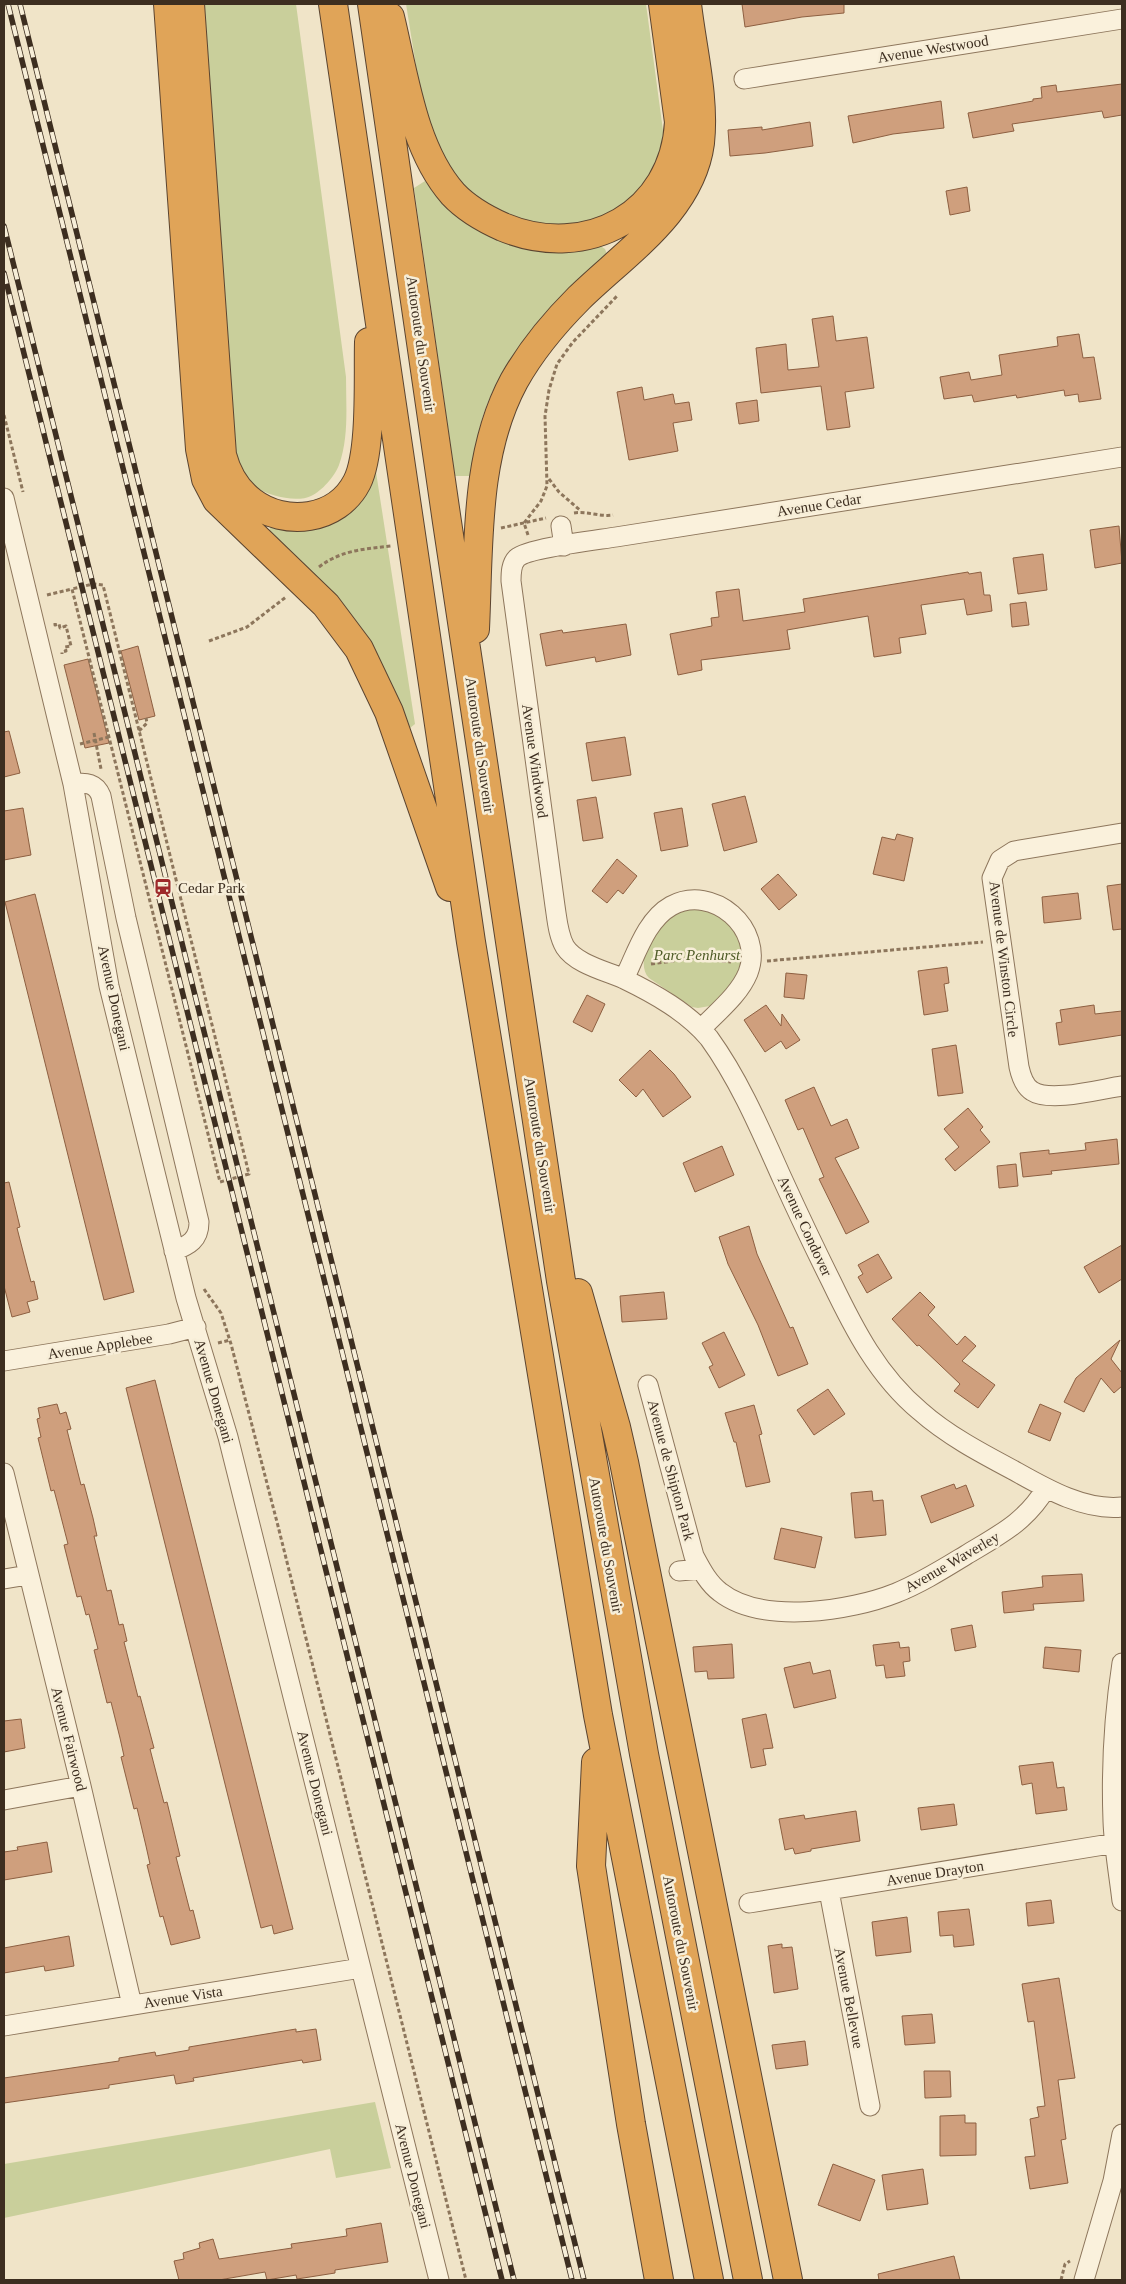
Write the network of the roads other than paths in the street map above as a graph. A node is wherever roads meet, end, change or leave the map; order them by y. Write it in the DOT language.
graph roads {
  1 [pos="333,4"];
  2 [pos="372,4"];
  3 [pos="386,4"];
  4 [pos="663,4"];
  5 [pos="687,4"];
  6 [pos="172,6"];
  7 [pos="1122,19"];
  8 [pos="744,79"];
  9 [pos="372,271"];
  10 [pos="1122,457"];
  11 [pos="4,499"];
  12 [pos="561,526"];
  13 [pos="564,546"];
  14 [pos="517,559"];
  15 [pos="472,690"];
  16 [pos="73,784"];
  17 [pos="1122,833"];
  18 [pos="470,942"];
  19 [pos="577,958"];
  20 [pos="624,979"];
  21 [pos="701,1029"];
  22 [pos="1122,1086"];
  23 [pos="543,1169"];
  24 [pos="174,1251"];
  25 [pos="196,1327"];
  26 [pos="4,1361"];
  27 [pos="648,1385"];
  28 [pos="4,1473"];
  29 [pos="1046,1488"];
  30 [pos="1120,1510"];
  31 [pos="698,1563"];
  32 [pos="679,1571"];
  33 [pos="28,1574"];
  34 [pos="4,1579"];
  35 [pos="1122,1663"];
  36 [pos="598,1715"];
  37 [pos="81,1786"];
  38 [pos="4,1800"];
  39 [pos="1119,1843"];
  40 [pos="828,1890"];
  41 [pos="1122,1901"];
  42 [pos="749,1903"];
  43 [pos="361,1968"];
  44 [pos="132,2005"];
  45 [pos="4,2026"];
  46 [pos="870,2106"];
  47 [pos="1122,2134"];
  48 [pos="439,2280"];
  49 [pos="658,2280"];
  50 [pos="709,2280"];
  51 [pos="748,2280"];
  52 [pos="788,2280"];
  53 [pos="1084,2280"];
  1 -- 9 [label="highway"];
  2 -- 15 [label="highway, Autoroute du Souvenir"];
  3 -- 4 [label="highway"];
  5 -- 15 [label="highway"];
  6 -- 9 [label="highway"];
  6 -- 18 [label="highway"];
  7 -- 8 [label="street, Avenue Westwood"];
  9 -- 18 [label="highway"];
  10 -- 13 [label="street, Avenue Cedar"];
  11 -- 16 [label="street, Avenue Donegani"];
  12 -- 13 [label="street"];
  13 -- 14 [label="street, Avenue Cedar"];
  14 -- 19 [label="street, Avenue Windwood"];
  15 -- 23 [label="highway, Autoroute du Souvenir"];
  16 -- 24 [label="street, Avenue Donegani"];
  16 -- 24 [label="street"];
  17 -- 22 [label="street, Avenue de Winston Circle"];
  18 -- 36 [label="highway"];
  19 -- 20 [label="street, Avenue Condover"];
  20 -- 21 [label="street, Avenue Condover"];
  20 -- 21 [label="street"];
  21 -- 29 [label="street, Avenue Condover"];
  23 -- 51 [label="highway, Autoroute du Souvenir"];
  23 -- 52 [label="highway"];
  24 -- 25 [label="street, Avenue Donegani"];
  25 -- 26 [label="street, Avenue Applebee"];
  25 -- 43 [label="street, Avenue Donegani"];
  27 -- 31 [label="street, Avenue de Shipton Park"];
  28 -- 33 [label="street, Avenue Fairwood"];
  29 -- 30 [label="street"];
  29 -- 31 [label="street, Avenue Waverley"];
  31 -- 32 [label="street"];
  33 -- 34 [label="street"];
  33 -- 37 [label="street, Avenue Fairwood"];
  35 -- 39 [label="street"];
  36 -- 49 [label="highway"];
  36 -- 50 [label="highway"];
  37 -- 38 [label="street"];
  37 -- 44 [label="street, Avenue Fairwood"];
  39 -- 40 [label="street, Avenue Drayton"];
  39 -- 41 [label="street"];
  40 -- 42 [label="street, Avenue Drayton"];
  40 -- 46 [label="street, Avenue Bellevue"];
  43 -- 44 [label="street, Avenue Vista"];
  43 -- 48 [label="street, Avenue Donegani"];
  44 -- 45 [label="street, Avenue Vista"];
  47 -- 53 [label="street"];
}
